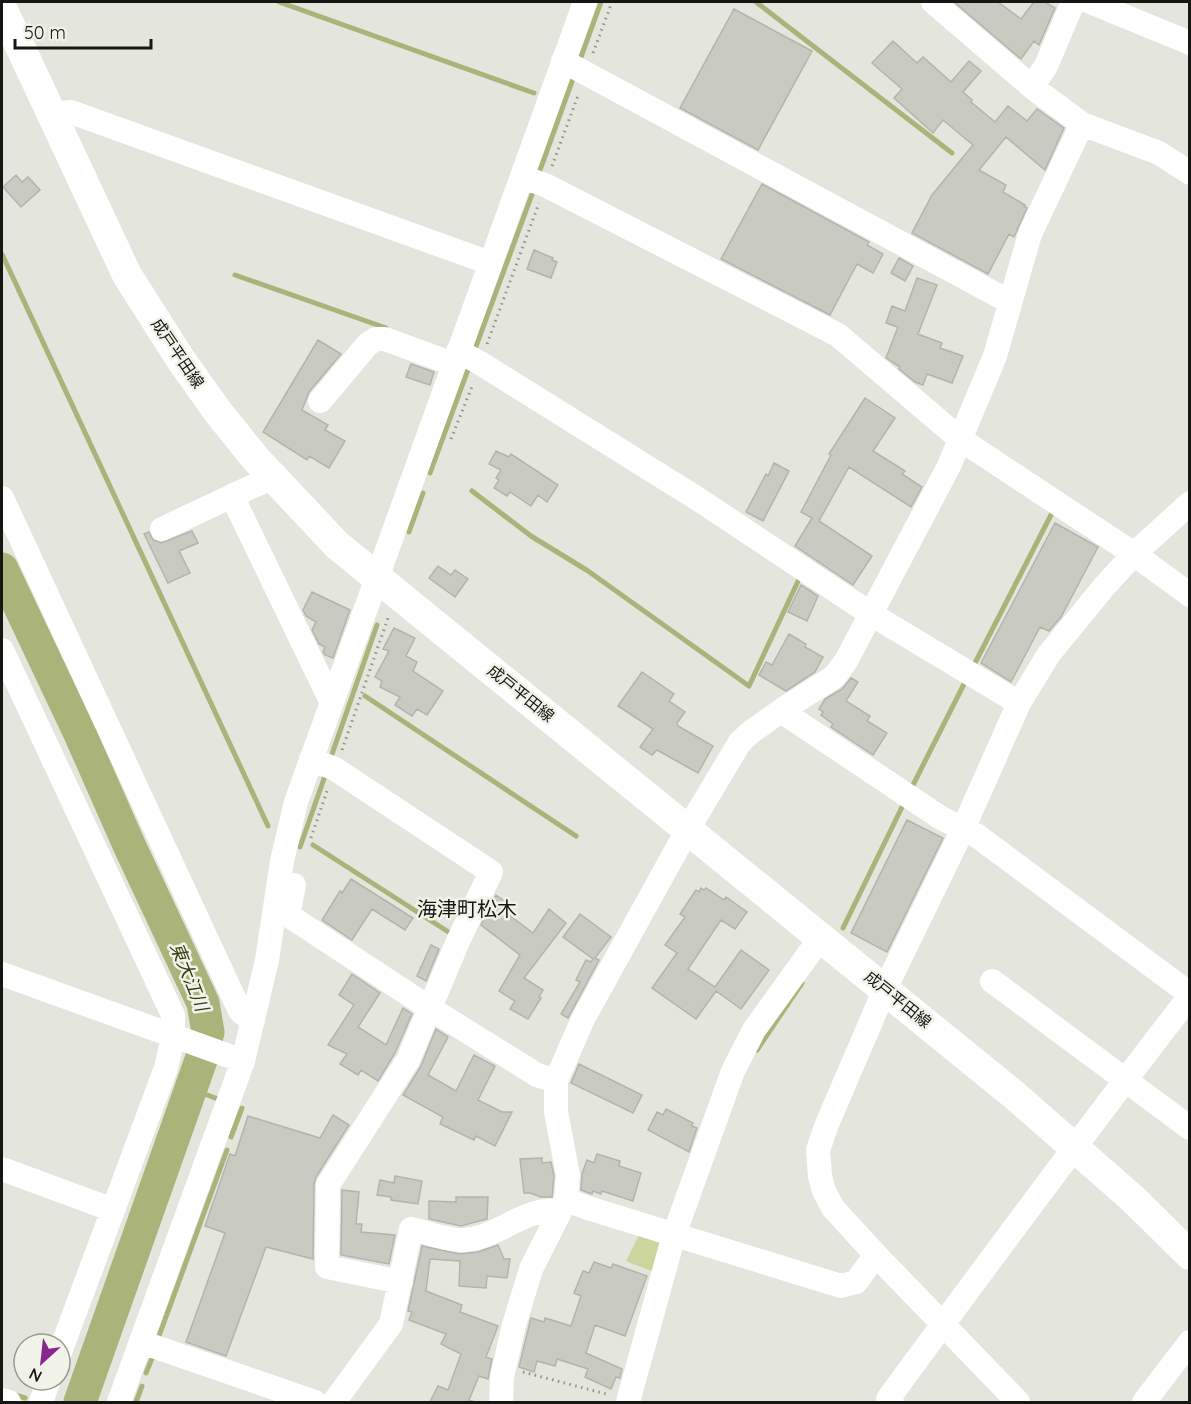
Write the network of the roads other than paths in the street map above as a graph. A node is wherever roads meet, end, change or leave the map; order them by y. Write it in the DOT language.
graph roads {
  1 [pos="585,2"];
  2 [pos="933,2"];
  3 [pos="1073,2"];
  4 [pos="1089,2"];
  5 [pos="2,8"];
  6 [pos="1190,43"];
  7 [pos="563,61"];
  8 [pos="1032,87"];
  9 [pos="51,114"];
  10 [pos="1082,124"];
  11 [pos="1190,173"];
  12 [pos="522,177"];
  13 [pos="490,263"];
  14 [pos="1010,302"];
  15 [pos="456,358"];
  16 [pos="320,401"];
  17 [pos="960,439"];
  18 [pos="273,477"];
  19 [pos="232,496"];
  20 [pos="2,498"];
  21 [pos="1190,503"];
  22 [pos="162,529"];
  23 [pos="1134,554"];
  24 [pos="376,576"];
  25 [pos="1190,595"];
  26 [pos="871,614"];
  27 [pos="2,650"];
  28 [pos="331,701"];
  29 [pos="1019,704"];
  30 [pos="782,710"];
  31 [pos="311,759"];
  32 [pos="963,828"];
  33 [pos="688,829"];
  34 [pos="290,864"];
  35 [pos="821,937"];
  36 [pos="2,974"];
  37 [pos="992,981"];
  38 [pos="885,989"];
  39 [pos="1190,995"];
  40 [pos="431,1009"];
  41 [pos="253,1021"];
  42 [pos="176,1038"];
  43 [pos="238,1060"];
  44 [pos="1125,1080"];
  45 [pos="556,1081"];
  46 [pos="1190,1128"];
  47 [pos="1076,1148"];
  48 [pos="2,1170"];
  49 [pos="563,1205"];
  50 [pos="113,1210"];
  51 [pos="674,1235"];
  52 [pos="876,1255"];
  53 [pos="1190,1255"];
  54 [pos="401,1282"];
  55 [pos="943,1323"];
  56 [pos="67,1332"];
  57 [pos="141,1342"];
  58 [pos="1190,1342"];
  59 [pos="2,1400"];
  60 [pos="628,1401"];
  61 [pos="9,1402"];
  62 [pos="119,1402"];
  63 [pos="315,1402"];
  64 [pos="334,1402"];
  65 [pos="501,1402"];
  66 [pos="892,1402"];
  67 [pos="1018,1402"];
  68 [pos="1144,1402"];
  1 -- 7 [label="street"];
  2 -- 8 [label="street"];
  3 -- 8 [label="street"];
  4 -- 6 [label="street"];
  5 -- 9 [label="main road, 成戸平田線"];
  7 -- 12 [label="street"];
  7 -- 14 [label="street"];
  8 -- 10 [label="street"];
  9 -- 13 [label="street"];
  9 -- 18 [label="main road, 成戸平田線"];
  10 -- 11 [label="street"];
  10 -- 14 [label="street"];
  12 -- 13 [label="street"];
  12 -- 17 [label="street"];
  13 -- 15 [label="street"];
  14 -- 17 [label="street"];
  15 -- 16 [label="street"];
  15 -- 24 [label="street"];
  15 -- 26 [label="street"];
  17 -- 23 [label="street"];
  17 -- 26 [label="street"];
  18 -- 19 [label="street"];
  18 -- 24 [label="main road, 成戸平田線"];
  19 -- 22 [label="street"];
  19 -- 28 [label="street"];
  20 -- 41 [label="street"];
  21 -- 23 [label="street"];
  23 -- 25 [label="street"];
  23 -- 29 [label="street"];
  24 -- 28 [label="street"];
  24 -- 33 [label="main road, 成戸平田線"];
  26 -- 29 [label="street"];
  26 -- 30 [label="street"];
  27 -- 42 [label="street"];
  28 -- 31 [label="street"];
  29 -- 32 [label="street"];
  30 -- 32 [label="street"];
  30 -- 33 [label="street"];
  31 -- 34 [label="street"];
  31 -- 40 [label="street"];
  32 -- 38 [label="street"];
  32 -- 39 [label="street"];
  33 -- 35 [label="main road, 成戸平田線"];
  33 -- 45 [label="street"];
  34 -- 40 [label="street"];
  34 -- 41 [label="street"];
  35 -- 38 [label="main road, 成戸平田線"];
  35 -- 51 [label="street"];
  36 -- 42 [label="street"];
  37 -- 44 [label="street"];
  38 -- 47 [label="main road, 成戸平田線"];
  38 -- 52 [label="street"];
  39 -- 44 [label="street"];
  40 -- 45 [label="street"];
  40 -- 54 [label="street"];
  41 -- 43 [label="street"];
  42 -- 43 [label="street"];
  42 -- 50 [label="street"];
  43 -- 57 [label="street"];
  44 -- 46 [label="street"];
  44 -- 47 [label="street"];
  45 -- 49 [label="street"];
  47 -- 53 [label="main road, 成戸平田線"];
  47 -- 55 [label="street"];
  48 -- 50 [label="street"];
  49 -- 51 [label="street"];
  49 -- 54 [label="street"];
  49 -- 65 [label="street"];
  50 -- 56 [label="street"];
  51 -- 52 [label="street"];
  51 -- 60 [label="street"];
  52 -- 55 [label="street"];
  54 -- 64 [label="street"];
  55 -- 66 [label="street"];
  55 -- 67 [label="street"];
  57 -- 62 [label="street"];
  57 -- 63 [label="street"];
  58 -- 68 [label="street"];
  59 -- 61 [label="street"];
}
